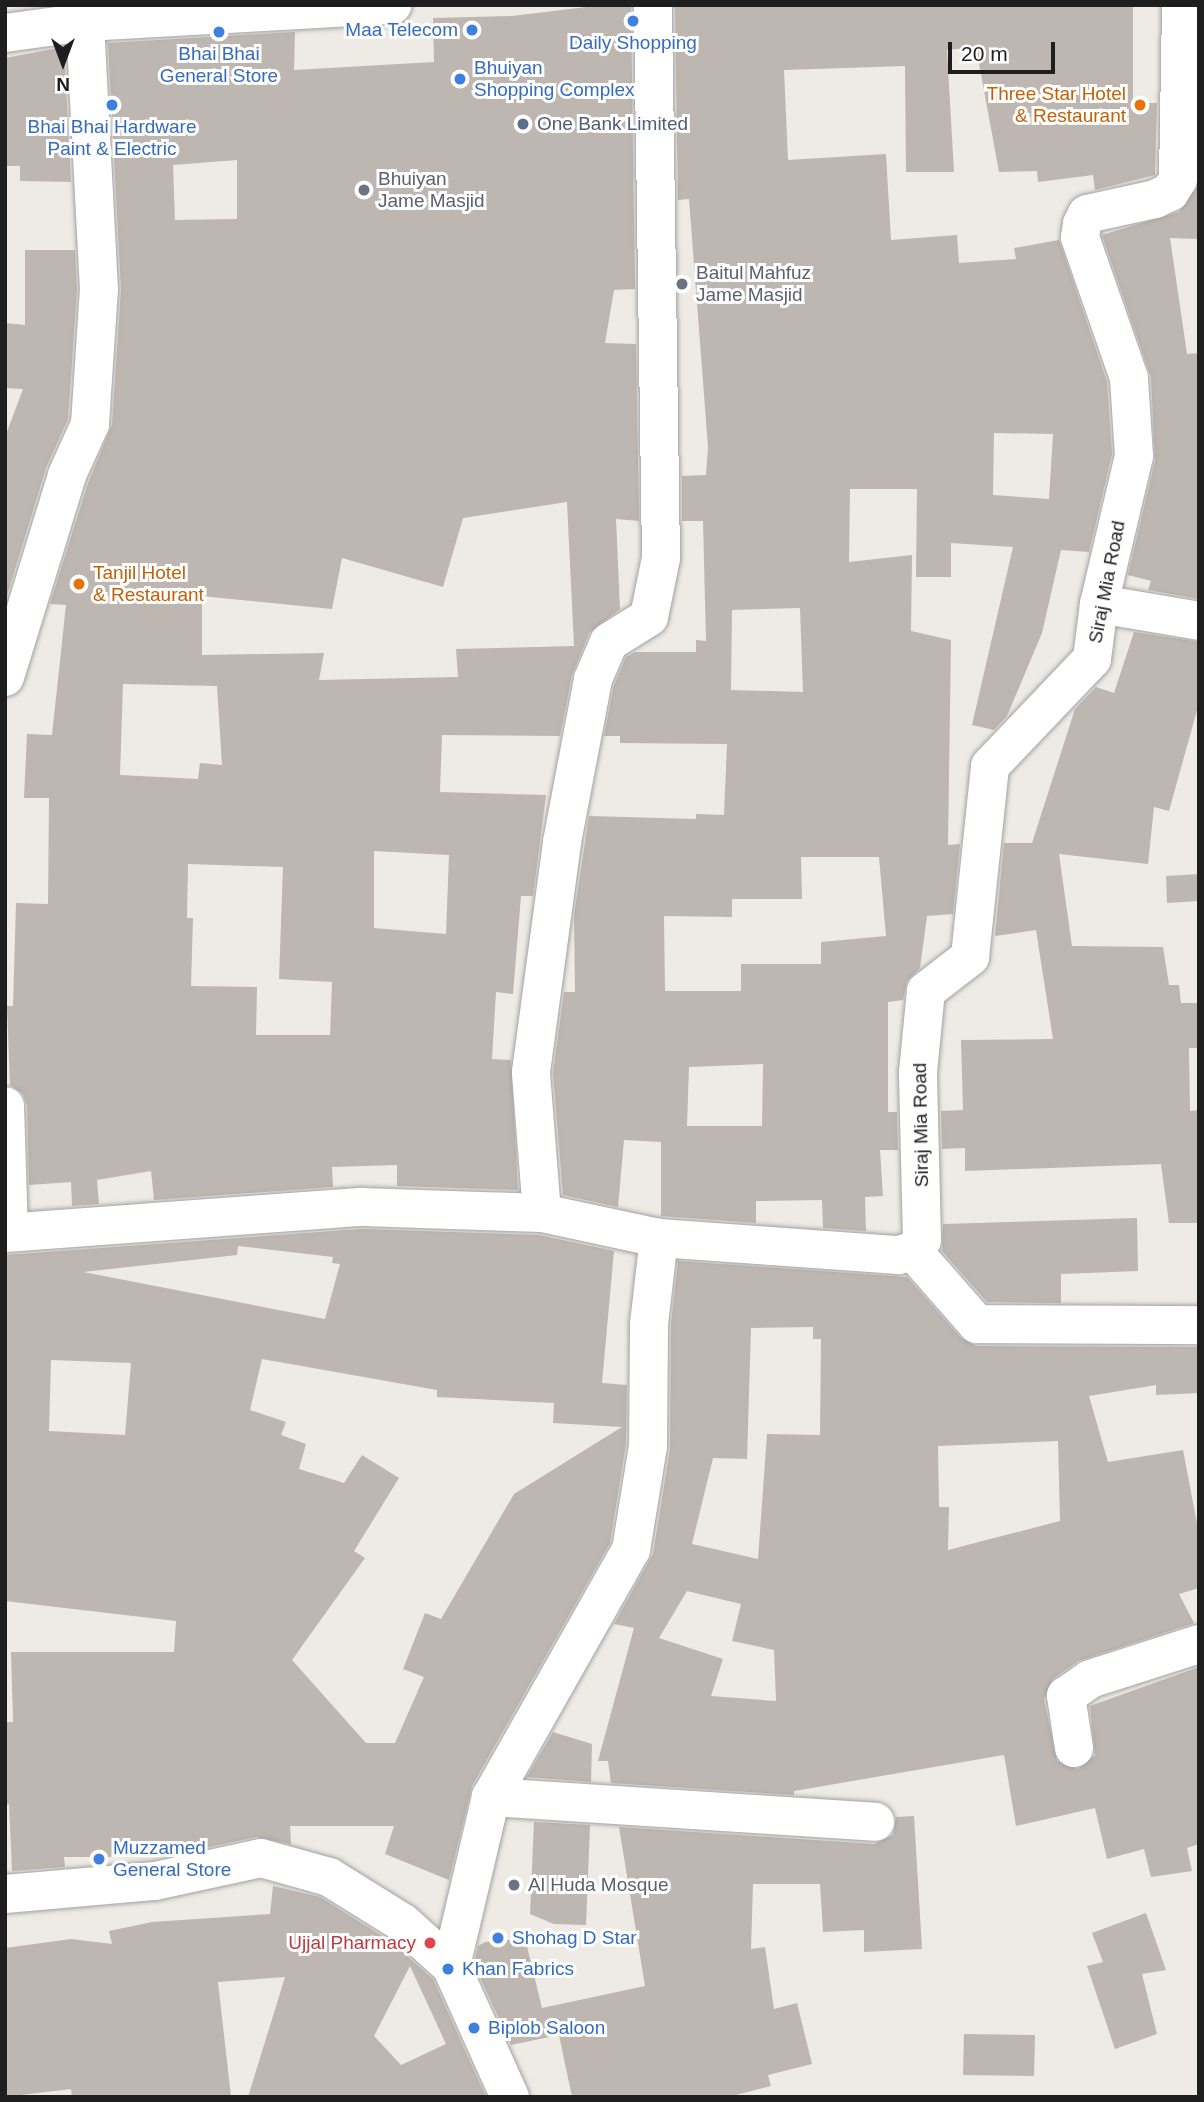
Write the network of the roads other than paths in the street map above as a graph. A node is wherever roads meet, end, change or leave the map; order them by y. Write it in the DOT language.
graph roads {
  1 [pos="393,5"];
  2 [pos="653,5"];
  3 [pos="1181,5"];
  4 [pos="85,22"];
  5 [pos="5,33"];
  6 [pos="1099,604"];
  7 [pos="1199,621"];
  8 [pos="8,657"];
  9 [pos="5,1107"];
  10 [pos="542,1213"];
  11 [pos="7,1233"];
  12 [pos="659,1238"];
  13 [pos="913,1251"];
  14 [pos="1199,1325"];
  15 [pos="1199,1644"];
  16 [pos="1074,1748"];
  17 [pos="491,1797"];
  18 [pos="875,1822"];
  19 [pos="5,1894"];
  20 [pos="451,1966"];
  21 [pos="510,2097"];
  1 -- 4 [label="street"];
  2 -- 10 [label="street"];
  3 -- 6 [label="street, Siraj Mia Road"];
  4 -- 5 [label="street"];
  4 -- 8 [label="street"];
  6 -- 7 [label="street"];
  6 -- 13 [label="street, Siraj Mia Road"];
  9 -- 11 [label="street"];
  10 -- 11 [label="street"];
  10 -- 12 [label="street"];
  12 -- 13 [label="street"];
  12 -- 17 [label="street"];
  13 -- 14 [label="street"];
  15 -- 16 [label="street"];
  17 -- 18 [label="street"];
  17 -- 20 [label="street"];
  19 -- 20 [label="street"];
  20 -- 21 [label="street"];
}
